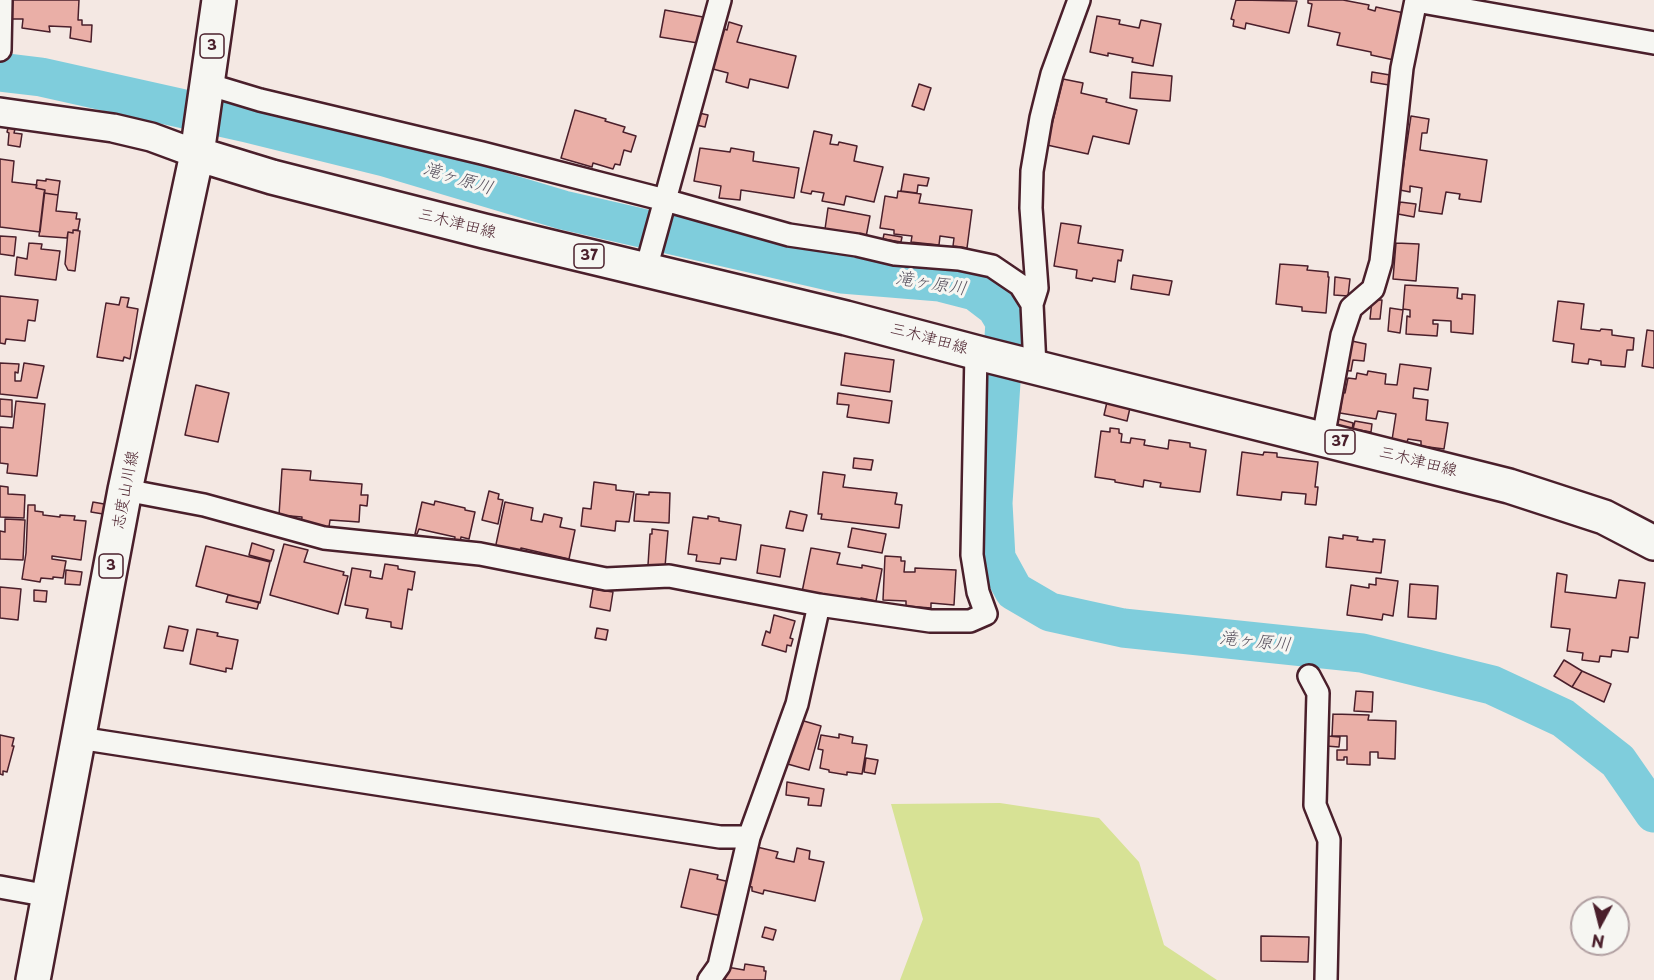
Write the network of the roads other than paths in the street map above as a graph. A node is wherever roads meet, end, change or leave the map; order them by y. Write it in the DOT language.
graph roads {
  1 [pos="1,0"];
  2 [pos="219,0"];
  3 [pos="720,0"];
  4 [pos="1079,0"];
  5 [pos="1416,0"];
  6 [pos="1654,43"];
  7 [pos="0,50"];
  8 [pos="206,88"];
  9 [pos="0,112"];
  10 [pos="198,144"];
  11 [pos="664,206"];
  12 [pos="648,263"];
  13 [pos="1032,304"];
  14 [pos="979,353"];
  15 [pos="1027,365"];
  16 [pos="1323,438"];
  17 [pos="125,490"];
  18 [pos="1654,543"];
  19 [pos="819,605"];
  20 [pos="1309,676"];
  21 [pos="79,738"];
  22 [pos="749,837"];
  23 [pos="0,887"];
  24 [pos="49,896"];
  25 [pos="33,980"];
  26 [pos="709,980"];
  27 [pos="1326,980"];
  1 -- 7 [label="street"];
  2 -- 8 [label="main road, 志度山川線 / 3"];
  3 -- 11 [label="street"];
  4 -- 13 [label="street"];
  5 -- 6 [label="street"];
  5 -- 16 [label="street"];
  8 -- 10 [label="main road, 志度山川線 / 3"];
  8 -- 11 [label="street"];
  9 -- 10 [label="street"];
  10 -- 12 [label="main road, 三木津田線 / 37"];
  10 -- 17 [label="main road, 志度山川線 / 3"];
  11 -- 12 [label="street"];
  11 -- 13 [label="street"];
  12 -- 14 [label="main road, 三木津田線 / 37"];
  13 -- 15 [label="street"];
  14 -- 15 [label="main road, 三木津田線 / 37"];
  14 -- 19 [label="street"];
  15 -- 16 [label="main road, 三木津田線 / 37"];
  16 -- 18 [label="main road, 三木津田線 / 37"];
  17 -- 19 [label="street"];
  17 -- 21 [label="main road, 志度山川線 / 3"];
  19 -- 22 [label="street"];
  20 -- 27 [label="street"];
  21 -- 22 [label="street"];
  21 -- 24 [label="main road, 志度山川線 / 3"];
  22 -- 26 [label="street"];
  23 -- 24 [label="street"];
  24 -- 25 [label="main road, 志度山川線 / 3"];
}
